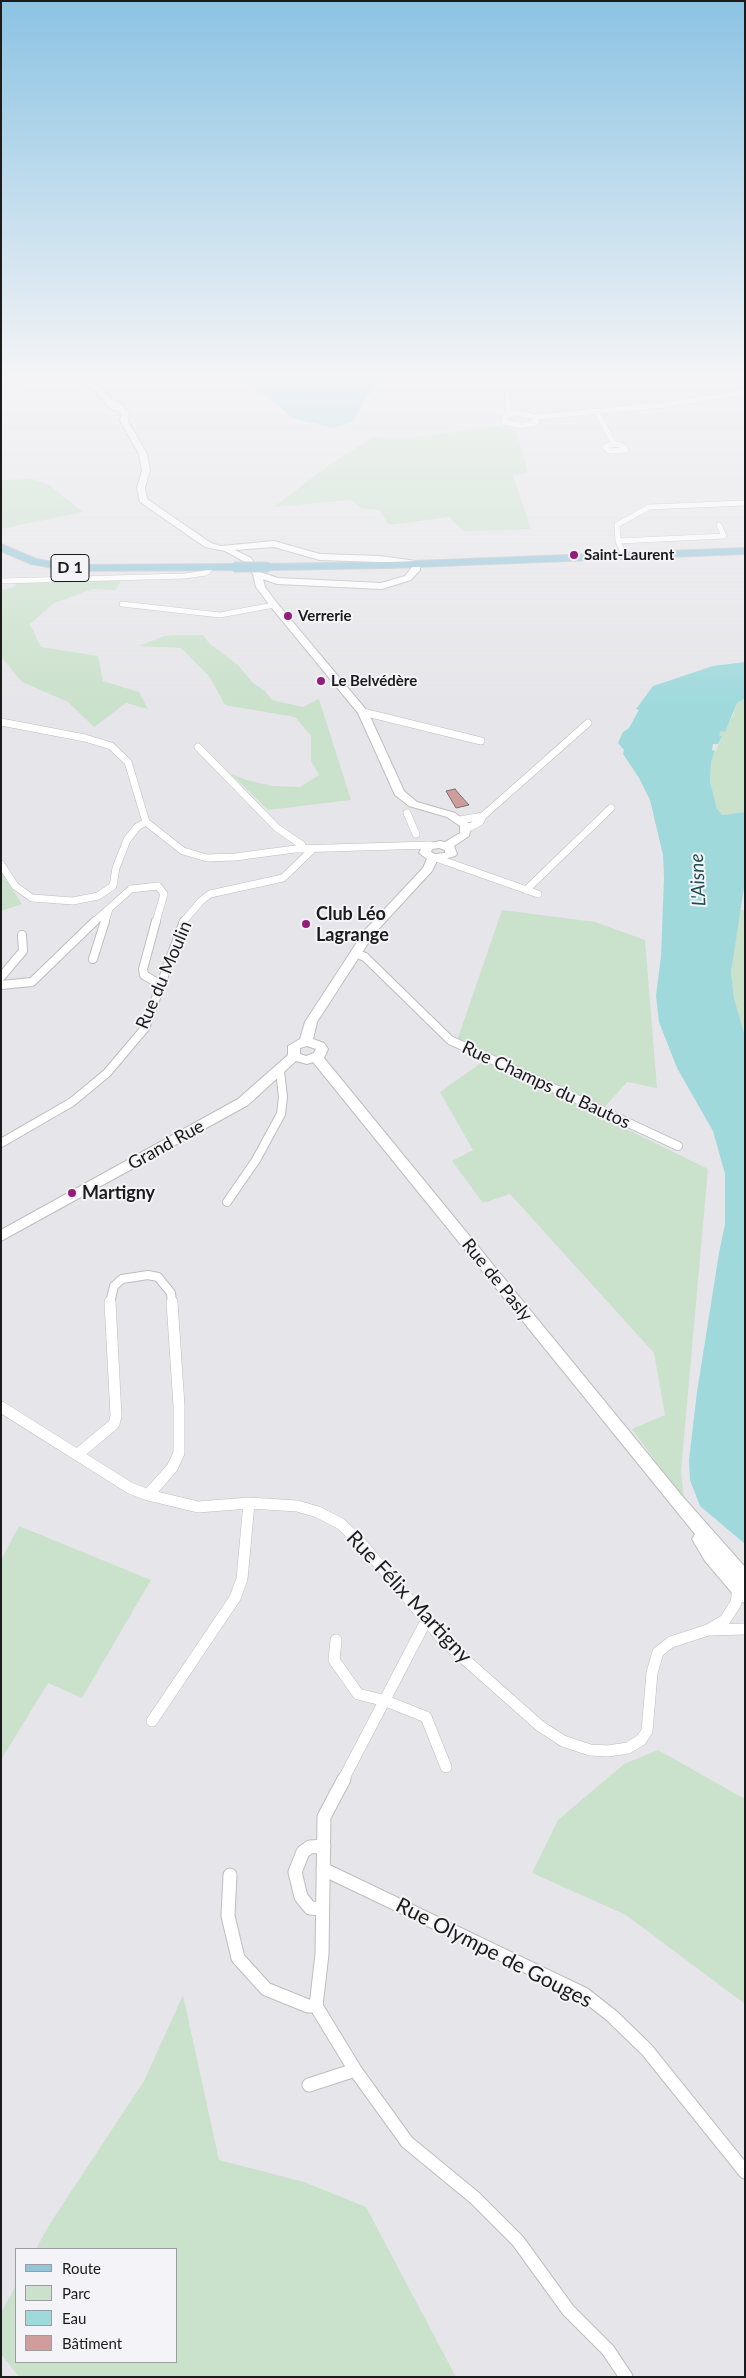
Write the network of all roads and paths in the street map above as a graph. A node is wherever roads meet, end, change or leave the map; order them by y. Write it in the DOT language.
graph roads {
  1 [pos="141,487"];
  2 [pos="745,504"];
  3 [pos="719,525"];
  4 [pos="618,541"];
  5 [pos="1,547"];
  6 [pos="242,551"];
  7 [pos="745,551"];
  8 [pos="624,556"];
  9 [pos="416,564"];
  10 [pos="390,565"];
  11 [pos="212,567"];
  12 [pos="255,570"];
  13 [pos="1,581"];
  14 [pos="399,582"];
  15 [pos="261,587"];
  16 [pos="277,593"];
  17 [pos="122,604"];
  18 [pos="363,712"];
  19 [pos="1,722"];
  20 [pos="588,723"];
  21 [pos="481,742"];
  22 [pos="198,747"];
  23 [pos="611,808"];
  24 [pos="407,813"];
  25 [pos="483,816"];
  26 [pos="146,822"];
  27 [pos="463,824"];
  28 [pos="416,834"];
  29 [pos="447,846"];
  30 [pos="303,849"];
  31 [pos="313,849"];
  32 [pos="432,854"];
  33 [pos="1,864"];
  34 [pos="526,890"];
  35 [pos="538,894"];
  36 [pos="109,907"];
  37 [pos="22,935"];
  38 [pos="355,953"];
  39 [pos="93,959"];
  40 [pos="1,977"];
  41 [pos="1,986"];
  42 [pos="161,986"];
  43 [pos="307,1041"];
  44 [pos="294,1056"];
  45 [pos="317,1058"];
  46 [pos="280,1071"];
  47 [pos="1,1143"];
  48 [pos="678,1146"];
  49 [pos="227,1202"];
  50 [pos="1,1236"];
  51 [pos="1,1407"];
  52 [pos="78,1454"];
  53 [pos="148,1495"];
  54 [pos="248,1503"];
  55 [pos="742,1588"];
  56 [pos="426,1621"];
  57 [pos="708,1630"];
  58 [pos="745,1630"];
  59 [pos="336,1640"];
  60 [pos="386,1701"];
  61 [pos="152,1721"];
  62 [pos="446,1767"];
  63 [pos="324,1846"];
  64 [pos="323,1869"];
  65 [pos="230,1875"];
  66 [pos="322,1910"];
  67 [pos="316,2006"];
  68 [pos="355,2070"];
  69 [pos="309,2085"];
  70 [pos="745,2172"];
  71 [pos="626,2377"];
  1 -- 6 [label="main road"];
  2 -- 4 [label="street"];
  3 -- 4 [label="street"];
  4 -- 8 [label="street"];
  5 -- 11 [label="main road, D 1"];
  6 -- 9 [label="main road"];
  6 -- 12 [label="main road"];
  7 -- 8 [label="main road, D 1"];
  8 -- 9 [label="main road, D 1"];
  9 -- 10 [label="main road, D 1"];
  9 -- 14 [label="main road"];
  10 -- 11 [label="main road, D 1, bridge"];
  10 -- 14 [label="main road"];
  11 -- 13 [label="street"];
  12 -- 15 [label="main road"];
  12 -- 16 [label="main road"];
  14 -- 16 [label="main road"];
  15 -- 16 [label="main road"];
  15 -- 16 [label="main road"];
  16 -- 17 [label="street"];
  16 -- 18 [label="main road"];
  18 -- 21 [label="street"];
  18 -- 27 [label="main road"];
  19 -- 26 [label="street"];
  20 -- 25 [label="street"];
  22 -- 30 [label="street"];
  23 -- 34 [label="street"];
  24 -- 28 [label="street"];
  25 -- 27 [label="street"];
  25 -- 27 [label="street"];
  26 -- 30 [label="street"];
  26 -- 33 [label="street"];
  27 -- 29 [label="main road"];
  29 -- 32 [label="main road"];
  29 -- 32 [label="main road"];
  30 -- 31 [label="street"];
  31 -- 32 [label="street"];
  31 -- 42 [label="street, Rue du Moulin"];
  32 -- 34 [label="street"];
  32 -- 38 [label="main road"];
  34 -- 35 [label="street"];
  36 -- 39 [label="street"];
  36 -- 41 [label="street"];
  36 -- 42 [label="street"];
  37 -- 40 [label="street"];
  38 -- 43 [label="main road"];
  38 -- 48 [label="street, Rue Champs du Bautos"];
  42 -- 47 [label="street, Rue du Moulin"];
  43 -- 44 [label="main road"];
  43 -- 45 [label="main road"];
  44 -- 45 [label="main road"];
  44 -- 46 [label="main road, Grand Rue"];
  45 -- 55 [label="main road, Rue de Pasly"];
  46 -- 49 [label="street"];
  46 -- 50 [label="main road, Grand Rue"];
  51 -- 52 [label="street, Rue Félix Martigny"];
  52 -- 53 [label="street, Rue Félix Martigny"];
  52 -- 53 [label="street"];
  53 -- 54 [label="street, Rue Félix Martigny"];
  54 -- 56 [label="street, Rue Félix Martigny"];
  54 -- 61 [label="street"];
  55 -- 57 [label="street, Rue Félix Martigny"];
  56 -- 57 [label="street, Rue Félix Martigny"];
  56 -- 60 [label="street"];
  57 -- 58 [label="street, Rue Félix Martigny"];
  59 -- 60 [label="street"];
  60 -- 62 [label="street"];
  60 -- 63 [label="street"];
  63 -- 64 [label="street"];
  63 -- 66 [label="street"];
  64 -- 66 [label="street"];
  64 -- 70 [label="street, Rue Olympe de Gouges"];
  65 -- 67 [label="street"];
  66 -- 67 [label="street"];
  67 -- 68 [label="street"];
  68 -- 69 [label="street"];
  68 -- 71 [label="street"];
}
